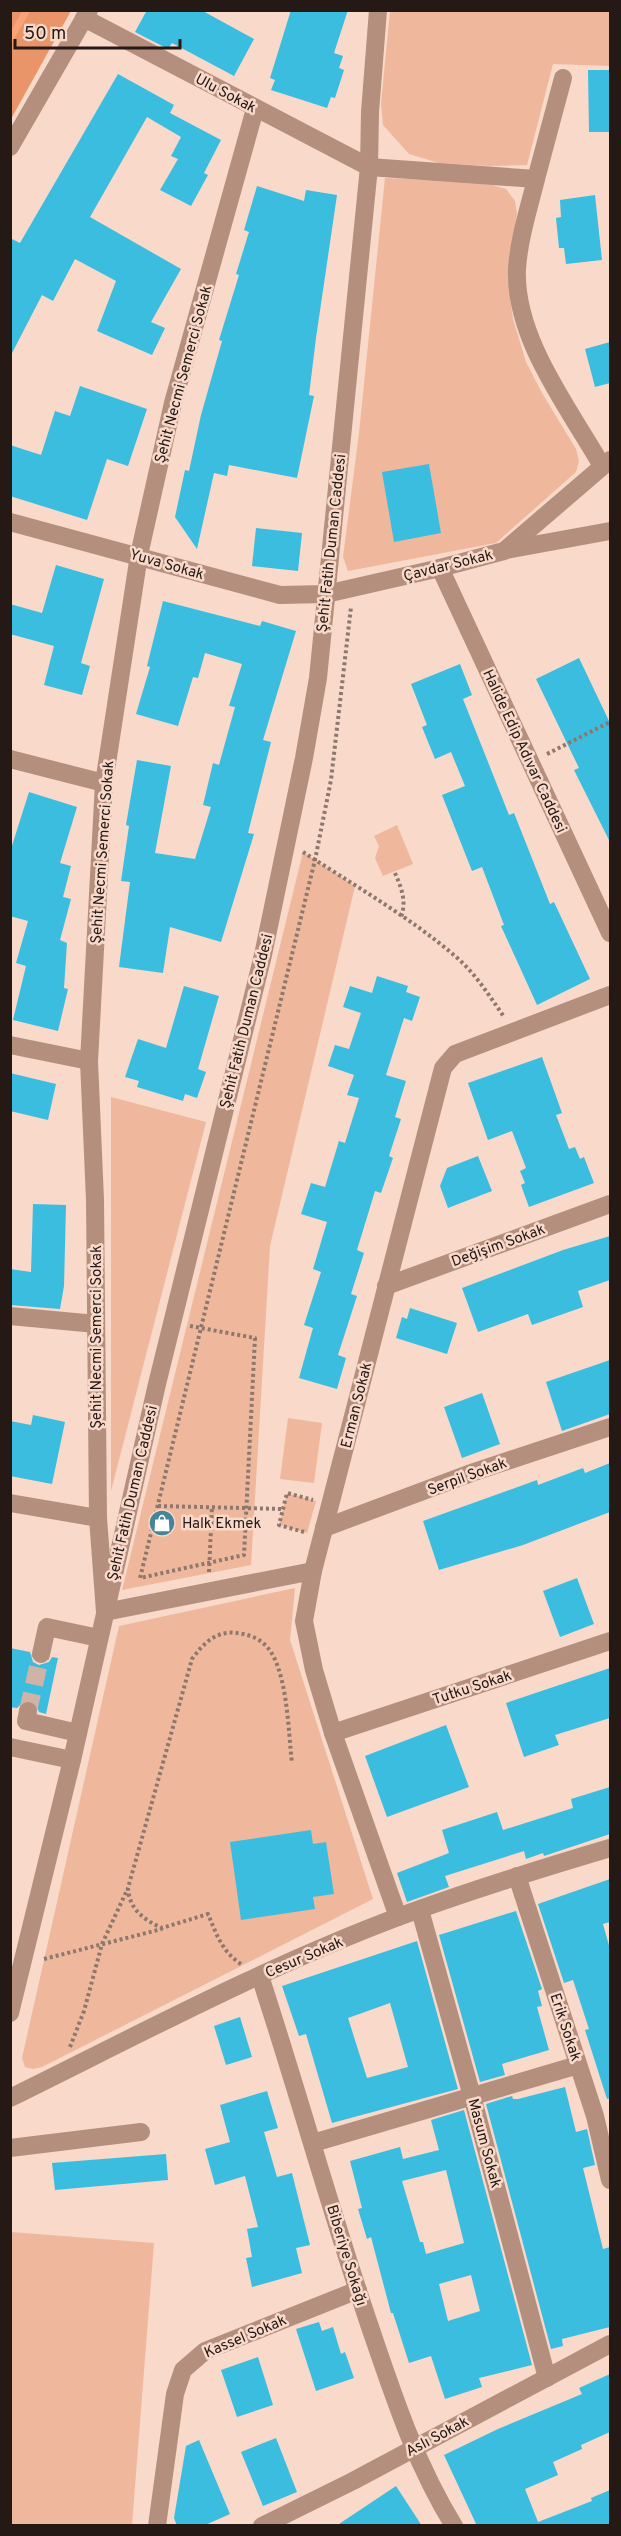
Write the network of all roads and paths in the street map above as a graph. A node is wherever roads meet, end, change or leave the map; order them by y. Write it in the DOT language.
graph roads {
  1 [pos="378,10"];
  2 [pos="87,14"];
  3 [pos="563,78"];
  4 [pos="255,109"];
  5 [pos="10,147"];
  6 [pos="369,167"];
  7 [pos="536,179"];
  8 [pos="606,463"];
  9 [pos="10,522"];
  10 [pos="610,531"];
  11 [pos="504,551"];
  12 [pos="139,555"];
  13 [pos="440,568"];
  14 [pos="353,588"];
  15 [pos="326,594"];
  16 [pos="610,722"];
  17 [pos="10,759"];
  18 [pos="530,762"];
  19 [pos="104,783"];
  20 [pos="288,841"];
  21 [pos="315,860"];
  22 [pos="395,873"];
  23 [pos="401,917"];
  24 [pos="610,933"];
  25 [pos="610,995"];
  26 [pos="514,1032"];
  27 [pos="10,1045"];
  28 [pos="89,1061"];
  29 [pos="610,1204"];
  30 [pos="386,1286"];
  31 [pos="10,1316"];
  32 [pos="172,1322"];
  33 [pos="96,1324"];
  34 [pos="201,1328"];
  35 [pos="610,1427"];
  36 [pos="10,1503"];
  37 [pos="330,1505"];
  38 [pos="158,1506"];
  39 [pos="212,1507"];
  40 [pos="246,1508"];
  41 [pos="283,1509"];
  42 [pos="98,1518"];
  43 [pos="323,1532"];
  44 [pos="210,1563"];
  45 [pos="312,1571"];
  46 [pos="208,1592"];
  47 [pos="105,1612"];
  48 [pos="99,1638"];
  49 [pos="610,1641"];
  50 [pos="41,1654"];
  51 [pos="28,1711"];
  52 [pos="78,1733"];
  53 [pos="333,1733"];
  54 [pos="10,1747"];
  55 [pos="72,1761"];
  56 [pos="292,1763"];
  57 [pos="610,1848"];
  58 [pos="517,1876"];
  59 [pos="128,1888"];
  60 [pos="420,1910"];
  61 [pos="398,1917"];
  62 [pos="162,1928"];
  63 [pos="102,1944"];
  64 [pos="18,1968"];
  65 [pos="260,1976"];
  66 [pos="10,2013"];
  67 [pos="578,2065"];
  68 [pos="60,2074"];
  69 [pos="472,2096"];
  70 [pos="10,2098"];
  71 [pos="141,2132"];
  72 [pos="313,2143"];
  73 [pos="10,2148"];
  74 [pos="610,2180"];
  75 [pos="358,2290"];
  76 [pos="610,2344"];
  77 [pos="547,2378"];
  78 [pos="414,2448"];
  79 [pos="157,2526"];
  80 [pos="262,2526"];
  81 [pos="454,2526"];
  1 -- 6 [label="street, Şehit Fatih Duman Caddesi"];
  2 -- 4 [label="street, Ulu Sokak"];
  2 -- 5 [label="street"];
  3 -- 7 [label="street"];
  4 -- 6 [label="street, Ulu Sokak"];
  4 -- 12 [label="street, Şehit Necmi Semerci Sokak"];
  6 -- 7 [label="street"];
  6 -- 15 [label="street, Şehit Fatih Duman Caddesi"];
  7 -- 8 [label="street"];
  8 -- 11 [label="street, Çavdar Sokak"];
  9 -- 12 [label="street, Yuva Sokak"];
  10 -- 11 [label="street"];
  11 -- 13 [label="street, Çavdar Sokak"];
  12 -- 15 [label="street, Yuva Sokak"];
  12 -- 19 [label="street, Şehit Necmi Semerci Sokak"];
  13 -- 14 [label="street, Çavdar Sokak"];
  13 -- 18 [label="street, Halide Edip Adıvar Caddesi"];
  14 -- 15 [label="street, Çavdar Sokak"];
  14 -- 21 [label="path"];
  15 -- 20 [label="street, Şehit Fatih Duman Caddesi"];
  16 -- 18 [label="path"];
  17 -- 19 [label="street"];
  18 -- 24 [label="street, Halide Edip Adıvar Caddesi"];
  19 -- 28 [label="street, Şehit Necmi Semerci Sokak"];
  20 -- 21 [label="path"];
  20 -- 32 [label="street, Şehit Fatih Duman Caddesi"];
  21 -- 23 [label="path"];
  21 -- 34 [label="path"];
  22 -- 23 [label="path"];
  23 -- 26 [label="path"];
  25 -- 26 [label="street, Erman Sokak"];
  26 -- 30 [label="street, Erman Sokak"];
  27 -- 28 [label="street"];
  28 -- 33 [label="street, Şehit Necmi Semerci Sokak"];
  29 -- 30 [label="street, Değişim Sokak"];
  30 -- 37 [label="street, Erman Sokak"];
  31 -- 33 [label="street"];
  32 -- 34 [label="path"];
  32 -- 47 [label="street, Şehit Fatih Duman Caddesi"];
  33 -- 42 [label="street, Şehit Necmi Semerci Sokak"];
  34 -- 38 [label="path"];
  34 -- 40 [label="path"];
  35 -- 43 [label="street, Serpil Sokak"];
  36 -- 42 [label="street"];
  37 -- 41 [label="path"];
  37 -- 43 [label="street, Erman Sokak"];
  38 -- 39 [label="path"];
  38 -- 44 [label="path"];
  39 -- 40 [label="path"];
  39 -- 44 [label="path"];
  40 -- 41 [label="path"];
  40 -- 44 [label="path"];
  41 -- 43 [label="path"];
  42 -- 47 [label="street, Şehit Necmi Semerci Sokak"];
  43 -- 45 [label="street, Erman Sokak"];
  44 -- 46 [label="path"];
  45 -- 46 [label="street"];
  45 -- 53 [label="street, Erman Sokak"];
  46 -- 47 [label="street"];
  47 -- 48 [label="street, Şehit Fatih Duman Caddesi"];
  48 -- 50 [label="street"];
  48 -- 52 [label="street, Şehit Fatih Duman Caddesi"];
  49 -- 53 [label="street, Tutku Sokak"];
  51 -- 52 [label="street"];
  52 -- 55 [label="street, Şehit Fatih Duman Caddesi"];
  53 -- 61 [label="street, Erman Sokak"];
  54 -- 55 [label="street"];
  55 -- 64 [label="street, Şehit Fatih Duman Caddesi"];
  56 -- 59 [label="path"];
  57 -- 58 [label="street, Cesur Sokak"];
  58 -- 60 [label="street, Cesur Sokak"];
  58 -- 67 [label="street, Erik Sokak"];
  59 -- 62 [label="path"];
  59 -- 63 [label="path"];
  60 -- 61 [label="street, Cesur Sokak"];
  60 -- 69 [label="street, Masum Sokak"];
  61 -- 65 [label="street, Cesur Sokak"];
  62 -- 63 [label="path"];
  62 -- 65 [label="path"];
  63 -- 64 [label="path"];
  63 -- 68 [label="path"];
  64 -- 66 [label="street, Şehit Fatih Duman Caddesi"];
  65 -- 68 [label="street, Cesur Sokak"];
  65 -- 72 [label="street, Biberiye Sokağı"];
  67 -- 69 [label="street"];
  67 -- 74 [label="street, Erik Sokak"];
  68 -- 70 [label="street, Cesur Sokak"];
  69 -- 72 [label="street"];
  69 -- 77 [label="street, Masum Sokak"];
  71 -- 73 [label="street"];
  72 -- 75 [label="street, Biberiye Sokağı"];
  75 -- 78 [label="street, Biberiye Sokağı"];
  75 -- 79 [label="street, Kassel Sokak"];
  76 -- 77 [label="street, Aslı Sokak"];
  77 -- 78 [label="street, Aslı Sokak"];
  78 -- 80 [label="street, Aslı Sokak"];
  78 -- 81 [label="street, Biberiye Sokağı"];
}
